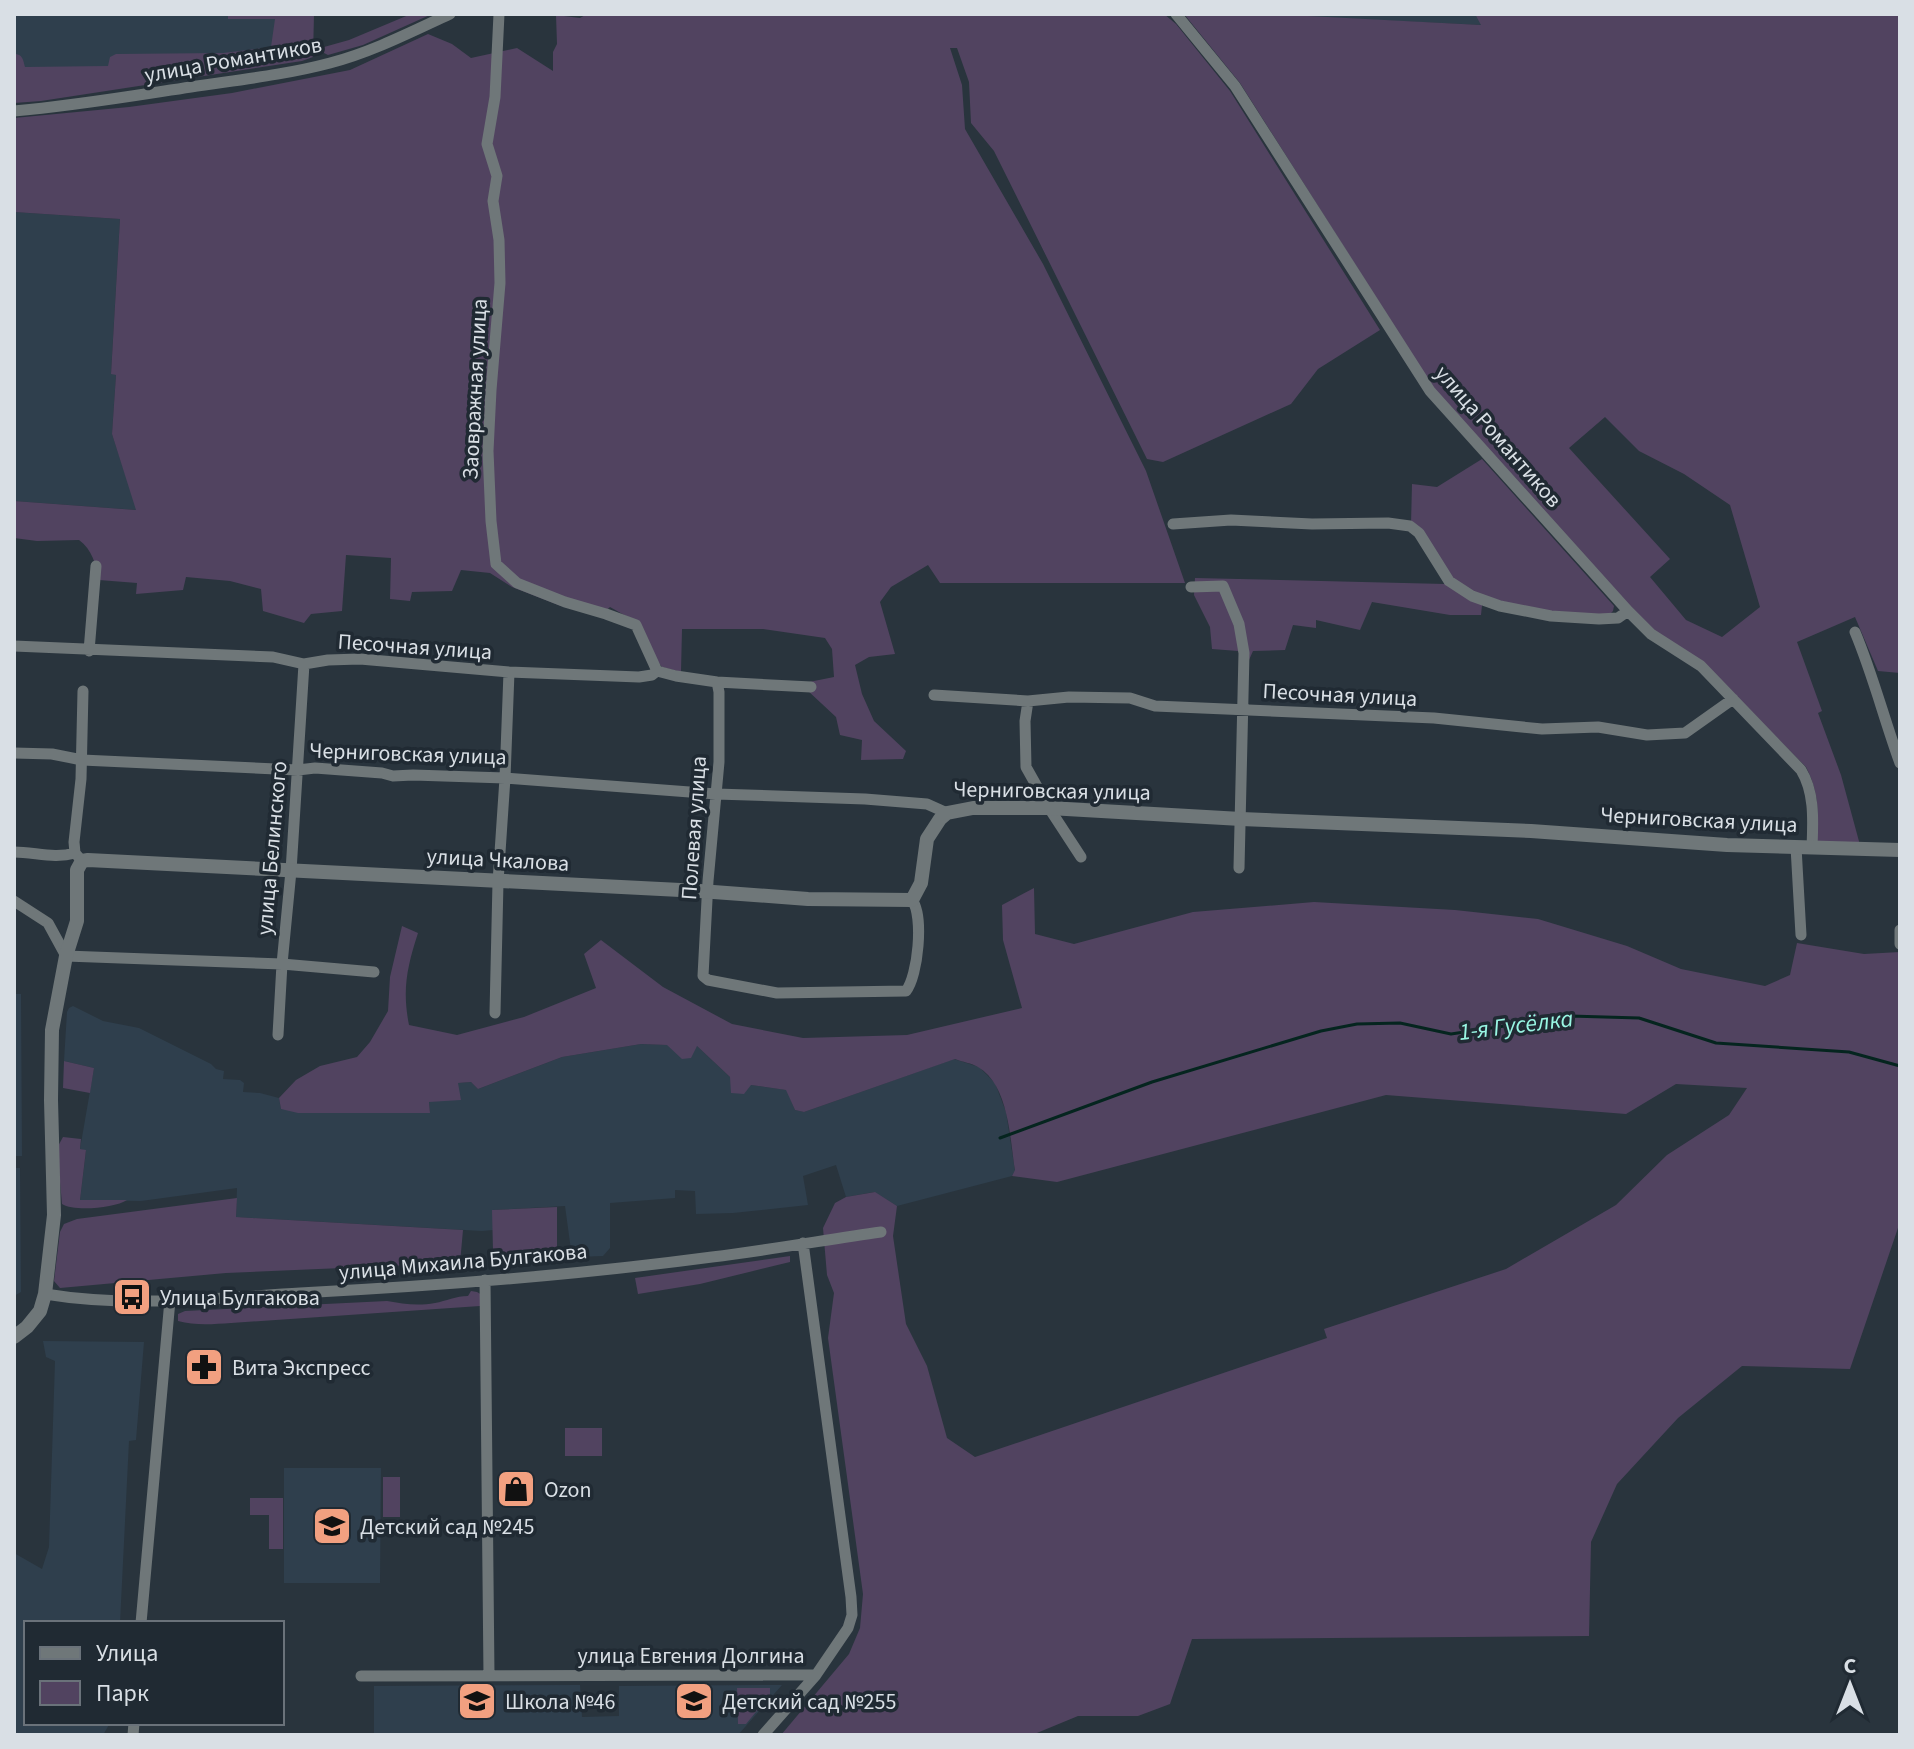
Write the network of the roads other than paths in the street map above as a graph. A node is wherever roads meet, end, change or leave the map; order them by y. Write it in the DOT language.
graph roads {
  1 [pos="450,14"];
  2 [pos="499,14"];
  3 [pos="1176,14"];
  4 [pos="14,111"];
  5 [pos="1173,524"];
  6 [pos="96,566"];
  7 [pos="1191,587"];
  8 [pos="1628,611"];
  9 [pos="1855,632"];
  10 [pos="14,646"];
  11 [pos="89,651"];
  12 [pos="304,664"];
  13 [pos="657,671"];
  14 [pos="509,672"];
  15 [pos="717,682"];
  16 [pos="811,687"];
  17 [pos="83,691"];
  18 [pos="934,695"];
  19 [pos="1733,699"];
  20 [pos="1028,701"];
  21 [pos="1244,710"];
  22 [pos="14,753"];
  23 [pos="82,760"];
  24 [pos="1900,763"];
  25 [pos="298,770"];
  26 [pos="505,778"];
  27 [pos="716,794"];
  28 [pos="1049,808"];
  29 [pos="947,813"];
  30 [pos="1241,819"];
  31 [pos="1796,847"];
  32 [pos="1812,848"];
  33 [pos="1900,850"];
  34 [pos="14,852"];
  35 [pos="78,857"];
  36 [pos="1081,857"];
  37 [pos="1239,868"];
  38 [pos="291,871"];
  39 [pos="498,882"];
  40 [pos="708,892"];
  41 [pos="912,900"];
  42 [pos="14,901"];
  43 [pos="1900,930"];
  44 [pos="1801,935"];
  45 [pos="1899,944"];
  46 [pos="66,956"];
  47 [pos="282,964"];
  48 [pos="374,972"];
  49 [pos="495,1013"];
  50 [pos="278,1035"];
  51 [pos="881,1232"];
  52 [pos="803,1243"];
  53 [pos="485,1280"];
  54 [pos="45,1294"];
  55 [pos="170,1300"];
  56 [pos="14,1337"];
  57 [pos="141,1621"];
  58 [pos="816,1675"];
  59 [pos="361,1676"];
  60 [pos="489,1676"];
  61 [pos="763,1735"];
  1 -- 4 [label="street, улица Романтиков"];
  2 -- 13 [label="street, Заовражная улица"];
  3 -- 8 [label="street, улица Романтиков"];
  5 -- 8 [label="street"];
  6 -- 11 [label="street"];
  7 -- 21 [label="street"];
  8 -- 19 [label="street, улица Романтиков"];
  9 -- 24 [label="street"];
  10 -- 11 [label="street, Песочная улица"];
  11 -- 12 [label="street, Песочная улица"];
  12 -- 14 [label="street, Песочная улица"];
  12 -- 25 [label="street, улица Белинского"];
  13 -- 14 [label="street, Песочная улица"];
  13 -- 15 [label="street, Песочная улица"];
  14 -- 26 [label="street"];
  15 -- 16 [label="street, Песочная улица"];
  15 -- 27 [label="street, Полевая улица"];
  17 -- 23 [label="street"];
  18 -- 20 [label="street, Песочная улица"];
  19 -- 21 [label="street, Песочная улица"];
  19 -- 32 [label="street, улица Романтиков"];
  20 -- 21 [label="street, Песочная улица"];
  20 -- 28 [label="street"];
  21 -- 30 [label="street"];
  22 -- 23 [label="street, Черниговская улица"];
  23 -- 25 [label="street, Черниговская улица"];
  23 -- 35 [label="street"];
  25 -- 26 [label="street, Черниговская улица"];
  25 -- 38 [label="street, улица Белинского"];
  26 -- 27 [label="street, Черниговская улица"];
  26 -- 39 [label="street"];
  27 -- 29 [label="street, Черниговская улица"];
  27 -- 40 [label="street, Полевая улица"];
  28 -- 29 [label="street, Черниговская улица"];
  28 -- 30 [label="street, Черниговская улица"];
  28 -- 36 [label="street"];
  29 -- 41 [label="street"];
  30 -- 31 [label="street, Черниговская улица"];
  30 -- 37 [label="street"];
  31 -- 32 [label="street, Черниговская улица"];
  31 -- 44 [label="street"];
  32 -- 33 [label="street, Черниговская улица"];
  34 -- 35 [label="street, улица Чкалова"];
  35 -- 38 [label="street, улица Чкалова"];
  35 -- 46 [label="street"];
  38 -- 39 [label="street, улица Чкалова"];
  38 -- 47 [label="street, улица Белинского"];
  39 -- 40 [label="street, улица Чкалова"];
  39 -- 49 [label="street"];
  40 -- 41 [label="street, улица Чкалова"];
  40 -- 41 [label="street, Полевая улица"];
  42 -- 46 [label="street"];
  43 -- 45 [label="street"];
  46 -- 47 [label="street"];
  46 -- 54 [label="street"];
  47 -- 48 [label="street"];
  47 -- 50 [label="street, улица Белинского"];
  51 -- 52 [label="street, улица Михаила Булгакова"];
  52 -- 53 [label="street, улица Михаила Булгакова"];
  52 -- 58 [label="street, улица Евгения Долгина"];
  53 -- 55 [label="street, улица Михаила Булгакова"];
  53 -- 60 [label="street"];
  54 -- 55 [label="street, улица Михаила Булгакова"];
  54 -- 56 [label="street"];
  55 -- 57 [label="street"];
  58 -- 60 [label="street, улица Евгения Долгина"];
  58 -- 61 [label="street"];
  59 -- 60 [label="street, улица Евгения Долгина"];
}
